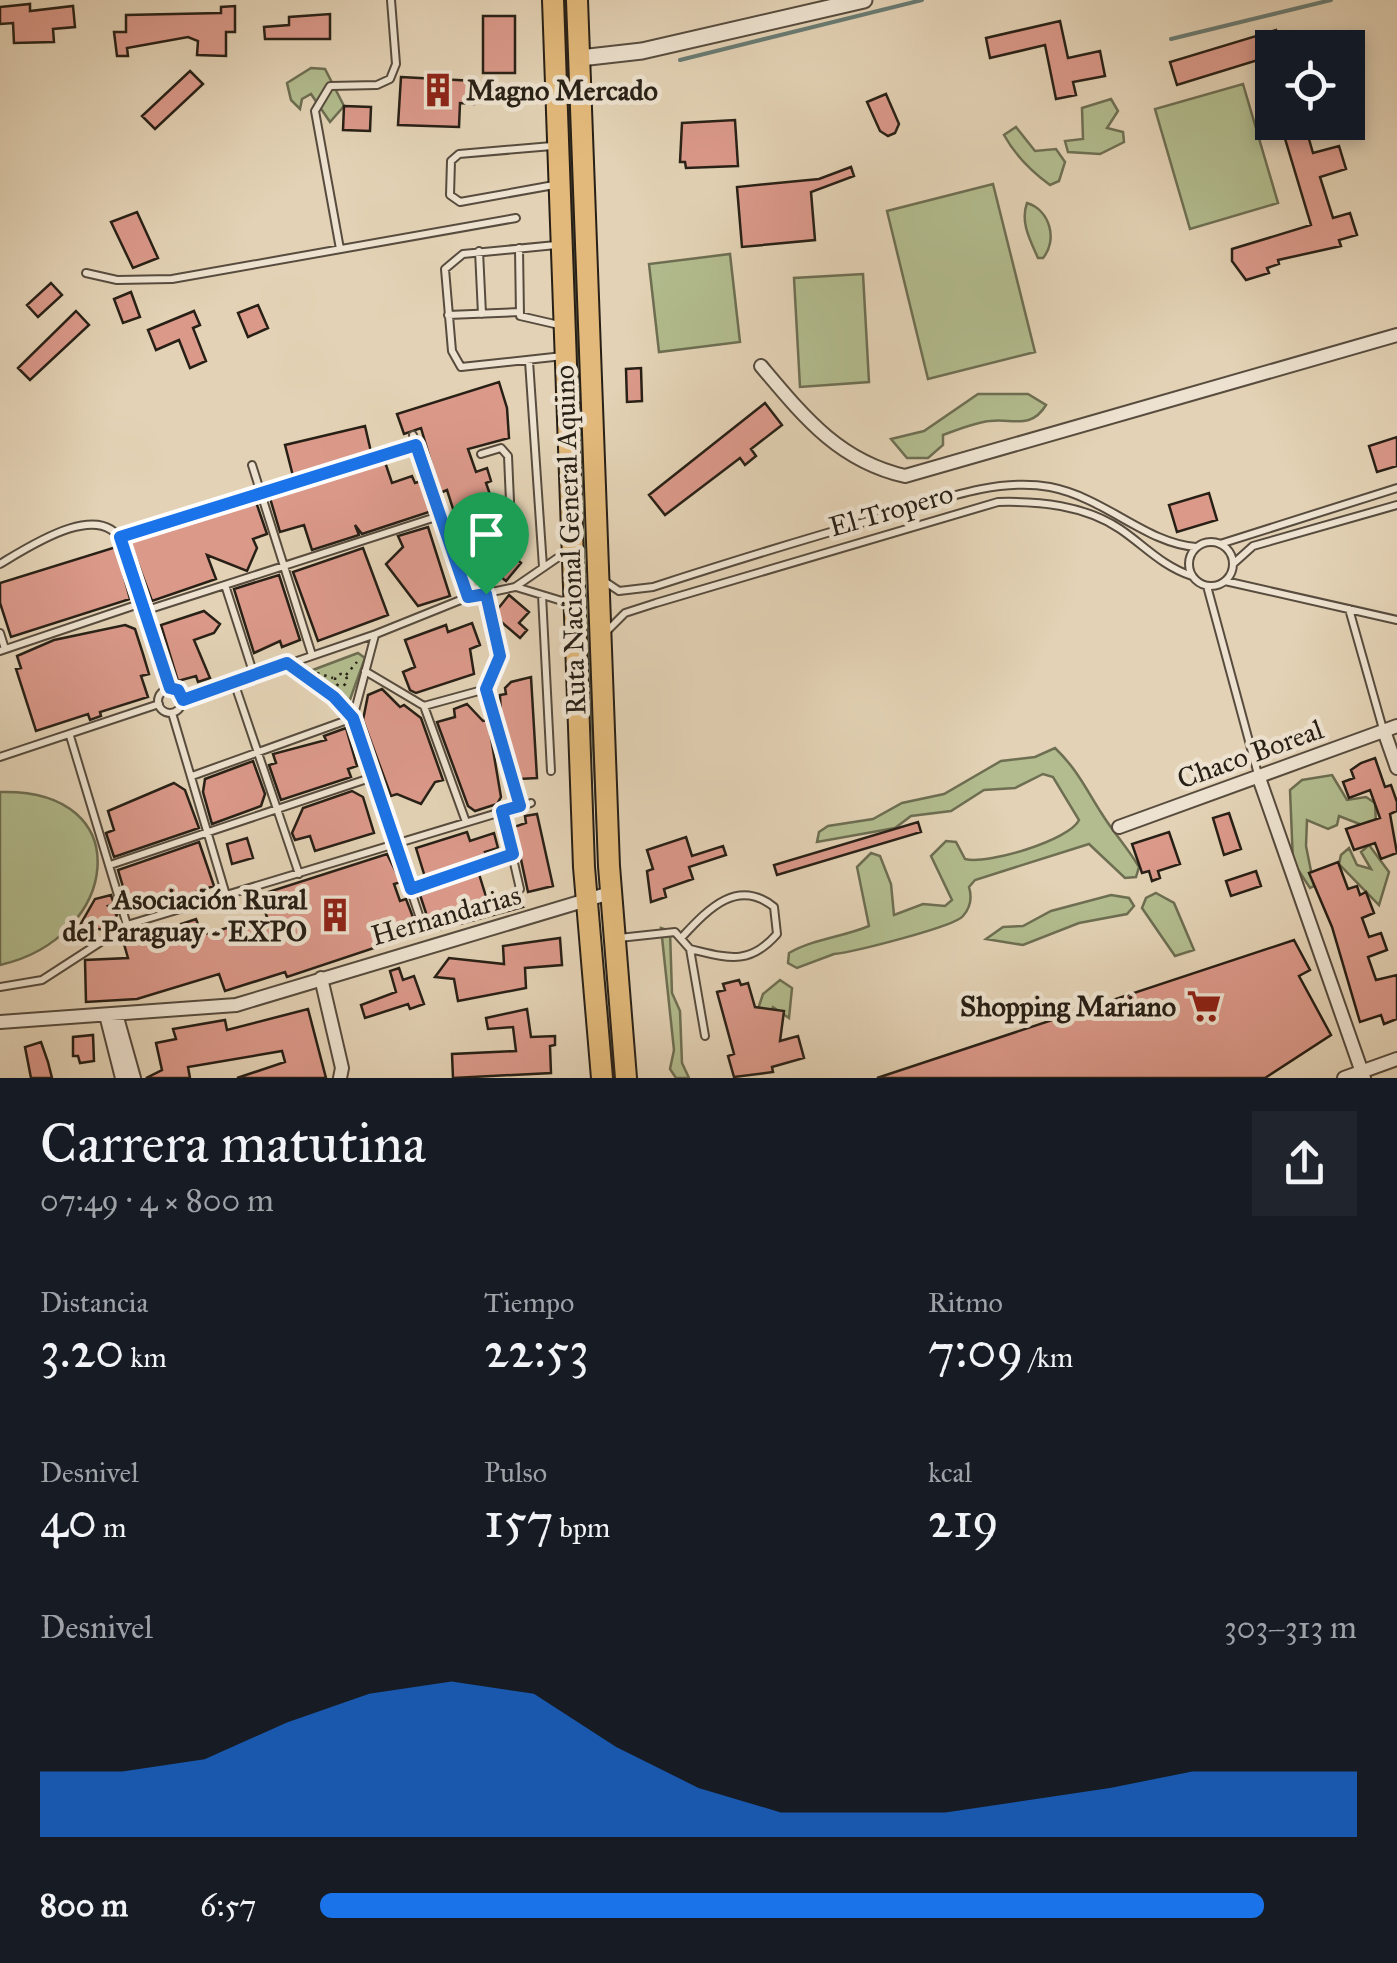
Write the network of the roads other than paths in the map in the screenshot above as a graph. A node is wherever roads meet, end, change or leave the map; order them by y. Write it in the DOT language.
graph roads {
  1 [pos="391,0"];
  2 [pos="536,0"];
  3 [pos="553,0"];
  4 [pos="578,0"];
  5 [pos="864,0"];
  6 [pos="580,58"];
  7 [pos="559,146"];
  8 [pos="560,184"];
  9 [pos="516,218"];
  10 [pos="563,244"];
  11 [pos="519,248"];
  12 [pos="340,249"];
  13 [pos="480,251"];
  14 [pos="86,273"];
  15 [pos="519,312"];
  16 [pos="482,314"];
  17 [pos="448,315"];
  18 [pos="566,326"];
  19 [pos="1397,335"];
  20 [pos="566,356"];
  21 [pos="529,361"];
  22 [pos="762,366"];
  23 [pos="413,435"];
  24 [pos="416,445"];
  25 [pos="481,454"];
  26 [pos="252,465"];
  27 [pos="1397,488"];
  28 [pos="261,494"];
  29 [pos="1397,505"];
  30 [pos="438,516"];
  31 [pos="120,537"];
  32 [pos="1220,544"];
  33 [pos="573,548"];
  34 [pos="1196,548"];
  35 [pos="452,551"];
  36 [pos="0,564"];
  37 [pos="1233,564"];
  38 [pos="283,566"];
  39 [pos="543,568"];
  40 [pos="1192,576"];
  41 [pos="598,577"];
  42 [pos="1226,581"];
  43 [pos="225,585"];
  44 [pos="1208,586"];
  45 [pos="515,587"];
  46 [pos="486,594"];
  47 [pos="542,595"];
  48 [pos="468,597"];
  49 [pos="575,604"];
  50 [pos="143,607"];
  51 [pos="1349,610"];
  52 [pos="1397,620"];
  53 [pos="0,634"];
  54 [pos="376,634"];
  55 [pos="600,638"];
  56 [pos="2,650"];
  57 [pos="312,655"];
  58 [pos="287,663"];
  59 [pos="366,671"];
  60 [pos="254,675"];
  61 [pos="234,682"];
  62 [pos="170,688"];
  63 [pos="486,689"];
  64 [pos="183,700"];
  65 [pos="158,704"];
  66 [pos="424,706"];
  67 [pos="172,713"];
  68 [pos="353,718"];
  69 [pos="1390,729"];
  70 [pos="70,736"];
  71 [pos="258,754"];
  72 [pos="0,757"];
  73 [pos="1397,768"];
  74 [pos="550,771"];
  75 [pos="192,776"];
  76 [pos="373,776"];
  77 [pos="1259,778"];
  78 [pos="532,802"];
  79 [pos="520,806"];
  80 [pos="276,810"];
  81 [pos="502,811"];
  82 [pos="466,822"];
  83 [pos="1120,827"];
  84 [pos="210,832"];
  85 [pos="397,842"];
  86 [pos="513,854"];
  87 [pos="110,864"];
  88 [pos="299,874"];
  89 [pos="411,889"];
  90 [pos="520,890"];
  91 [pos="610,893"];
  92 [pos="226,895"];
  93 [pos="586,900"];
  94 [pos="127,925"];
  95 [pos="423,926"];
  96 [pos="683,936"];
  97 [pos="613,938"];
  98 [pos="690,948"];
  99 [pos="321,978"];
  100 [pos="0,987"];
  101 [pos="111,1015"];
  102 [pos="0,1022"];
  103 [pos="705,1036"];
  104 [pos="1397,1059"];
  105 [pos="1363,1075"];
  106 [pos="122,1078"];
  107 [pos="134,1078"];
  108 [pos="340,1078"];
  109 [pos="602,1078"];
  110 [pos="626,1078"];
  111 [pos="1344,1078"];
  1 -- 12 [label="lane"];
  2 -- 3 [label="street"];
  3 -- 7 [label="highway, Ruta Nacional General Aquino"];
  4 -- 6 [label="highway, Ruta Nacional General Aquino"];
  5 -- 6 [label="street"];
  6 -- 41 [label="highway, Ruta Nacional General Aquino"];
  7 -- 8 [label="highway, Ruta Nacional General Aquino"];
  7 -- 8 [label="lane"];
  8 -- 10 [label="highway, Ruta Nacional General Aquino"];
  9 -- 12 [label="lane"];
  10 -- 11 [label="lane"];
  10 -- 18 [label="highway, Ruta Nacional General Aquino"];
  11 -- 13 [label="lane"];
  11 -- 15 [label="lane"];
  12 -- 14 [label="lane"];
  13 -- 16 [label="lane"];
  13 -- 17 [label="lane"];
  15 -- 16 [label="lane"];
  15 -- 18 [label="lane"];
  16 -- 17 [label="lane"];
  17 -- 21 [label="lane"];
  18 -- 20 [label="highway, Ruta Nacional General Aquino"];
  19 -- 22 [label="street"];
  20 -- 21 [label="lane"];
  20 -- 33 [label="highway, Ruta Nacional General Aquino"];
  21 -- 39 [label="lane"];
  23 -- 24 [label="lane"];
  24 -- 28 [label="lane"];
  24 -- 30 [label="lane"];
  25 -- 35 [label="lane"];
  26 -- 28 [label="lane"];
  27 -- 32 [label="lane"];
  28 -- 31 [label="lane"];
  28 -- 38 [label="lane"];
  29 -- 37 [label="lane"];
  30 -- 35 [label="lane"];
  30 -- 38 [label="lane"];
  31 -- 36 [label="lane"];
  31 -- 50 [label="lane"];
  32 -- 34 [label="lane"];
  32 -- 37 [label="lane"];
  33 -- 39 [label="lane"];
  33 -- 49 [label="highway, Ruta Nacional General Aquino"];
  34 -- 40 [label="lane"];
  34 -- 41 [label="lane, El Tropero"];
  35 -- 48 [label="lane"];
  37 -- 42 [label="lane"];
  38 -- 43 [label="lane"];
  38 -- 57 [label="lane"];
  39 -- 45 [label="lane"];
  40 -- 44 [label="lane"];
  40 -- 55 [label="lane, El Tropero"];
  41 -- 55 [label="highway, Ruta Nacional General Aquino"];
  42 -- 44 [label="lane"];
  42 -- 51 [label="lane"];
  43 -- 50 [label="lane"];
  43 -- 60 [label="lane"];
  44 -- 77 [label="lane"];
  45 -- 46 [label="lane"];
  45 -- 47 [label="lane"];
  46 -- 48 [label="lane"];
  46 -- 63 [label="lane"];
  47 -- 49 [label="lane"];
  47 -- 74 [label="lane"];
  48 -- 54 [label="lane"];
  49 -- 93 [label="highway, Ruta Nacional General Aquino"];
  50 -- 56 [label="lane"];
  50 -- 62 [label="lane"];
  51 -- 52 [label="lane"];
  51 -- 69 [label="lane"];
  53 -- 56 [label="lane"];
  54 -- 57 [label="lane"];
  54 -- 59 [label="lane"];
  55 -- 91 [label="highway, Ruta Nacional General Aquino"];
  57 -- 58 [label="lane"];
  58 -- 60 [label="lane"];
  58 -- 68 [label="lane"];
  59 -- 66 [label="lane"];
  59 -- 68 [label="lane"];
  60 -- 61 [label="lane"];
  61 -- 64 [label="lane"];
  61 -- 71 [label="lane"];
  62 -- 64 [label="lane"];
  62 -- 65 [label="lane"];
  63 -- 66 [label="lane"];
  63 -- 79 [label="lane"];
  64 -- 67 [label="lane"];
  65 -- 67 [label="lane"];
  65 -- 70 [label="lane"];
  66 -- 82 [label="lane"];
  67 -- 75 [label="lane"];
  68 -- 71 [label="lane"];
  68 -- 76 [label="lane"];
  69 -- 73 [label="street"];
  69 -- 77 [label="street, Chaco Boreal"];
  70 -- 72 [label="lane"];
  70 -- 87 [label="lane"];
  71 -- 75 [label="lane"];
  71 -- 80 [label="lane"];
  75 -- 84 [label="lane"];
  76 -- 80 [label="lane"];
  76 -- 85 [label="lane"];
  77 -- 83 [label="street, Chaco Boreal"];
  77 -- 105 [label="street"];
  78 -- 79 [label="lane"];
  79 -- 81 [label="lane"];
  80 -- 84 [label="lane"];
  80 -- 88 [label="lane"];
  81 -- 82 [label="lane"];
  81 -- 86 [label="lane"];
  82 -- 85 [label="lane"];
  84 -- 87 [label="lane"];
  84 -- 92 [label="lane"];
  85 -- 88 [label="lane"];
  85 -- 89 [label="lane"];
  86 -- 89 [label="lane"];
  86 -- 90 [label="lane"];
  87 -- 94 [label="lane"];
  88 -- 92 [label="lane"];
  89 -- 95 [label="lane"];
  91 -- 93 [label="street, Hernandarias"];
  91 -- 97 [label="highway, Ruta Nacional General Aquino"];
  92 -- 94 [label="lane"];
  93 -- 99 [label="street, Hernandarias"];
  93 -- 109 [label="highway, Ruta Nacional General Aquino"];
  94 -- 100 [label="lane"];
  96 -- 97 [label="lane"];
  96 -- 98 [label="lane"];
  96 -- 98 [label="lane"];
  97 -- 110 [label="highway, Ruta Nacional General Aquino"];
  98 -- 103 [label="lane"];
  99 -- 101 [label="street, Hernandarias"];
  99 -- 108 [label="street"];
  101 -- 102 [label="street, Hernandarias"];
  101 -- 106 [label="street"];
  101 -- 107 [label="street"];
  104 -- 105 [label="street"];
  105 -- 111 [label="street"];
}
